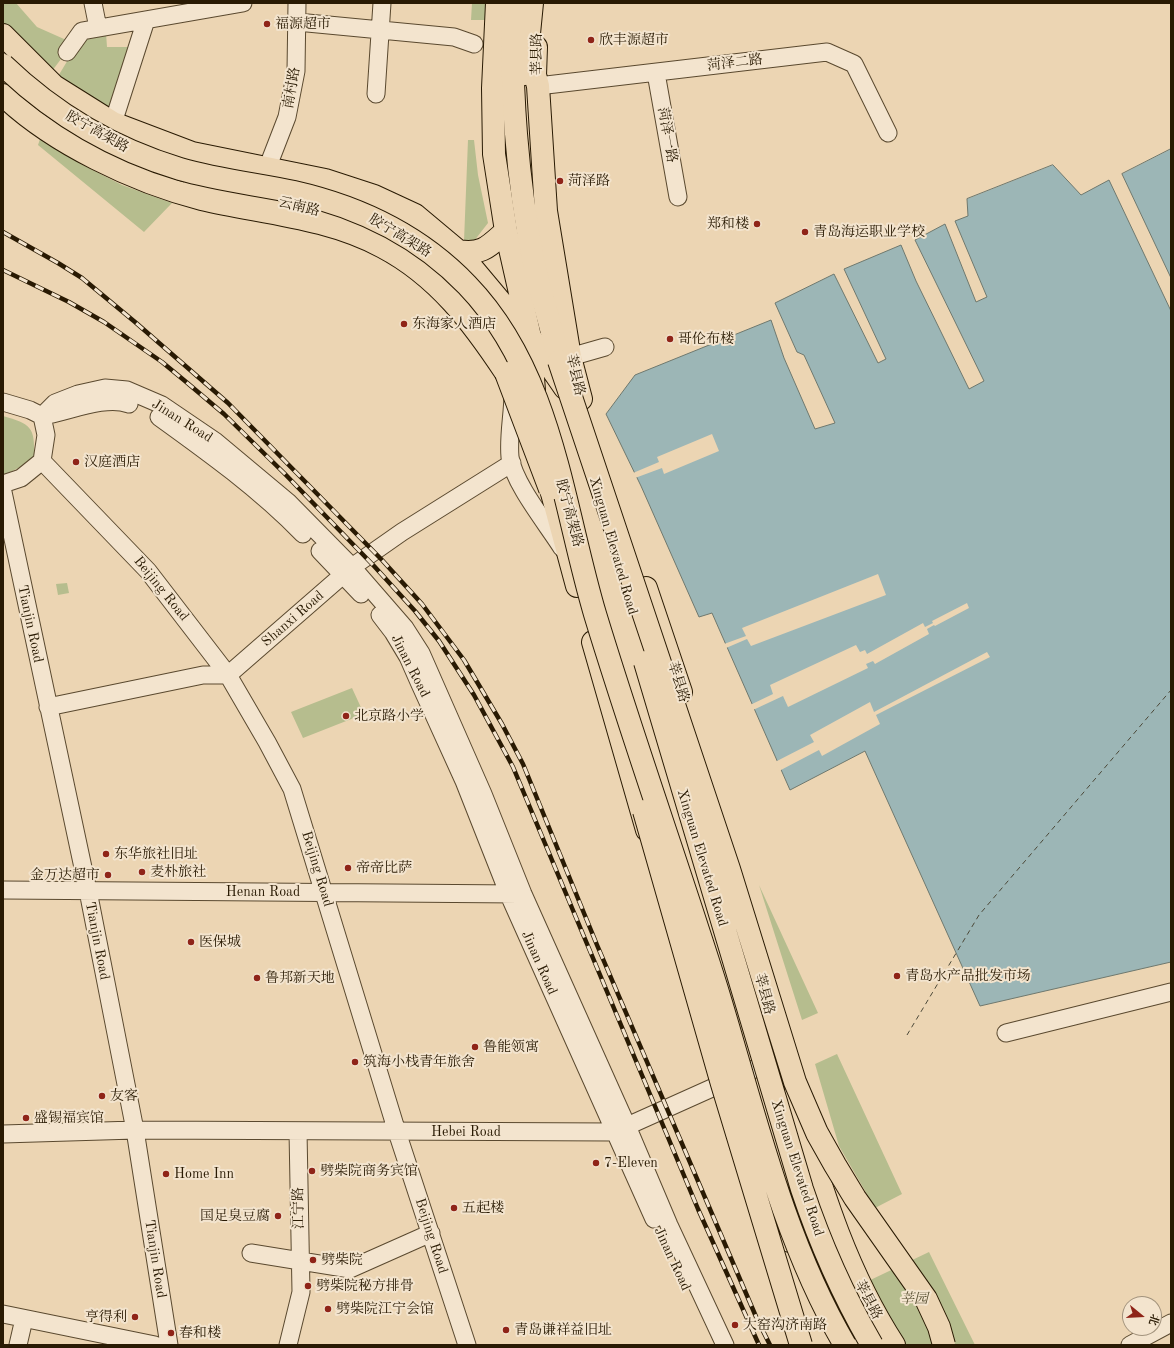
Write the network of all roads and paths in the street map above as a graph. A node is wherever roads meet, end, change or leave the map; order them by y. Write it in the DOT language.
graph roads {
  1 [pos="93,3"];
  2 [pos="242,3"];
  3 [pos="298,3"];
  4 [pos="382,3"];
  5 [pos="497,3"];
  6 [pos="513,3"];
  7 [pos="532,3"];
  8 [pos="538,3"];
  9 [pos="146,20"];
  10 [pos="297,22"];
  11 [pos="98,28"];
  12 [pos="380,30"];
  13 [pos="3,35"];
  14 [pos="474,44"];
  15 [pos="67,52"];
  16 [pos="3,65"];
  17 [pos="656,73"];
  18 [pos="3,74"];
  19 [pos="538,86"];
  20 [pos="376,94"];
  21 [pos="3,95"];
  22 [pos="114,123"];
  23 [pos="888,133"];
  24 [pos="267,169"];
  25 [pos="678,196"];
  26 [pos="257,197"];
  27 [pos="525,212"];
  28 [pos="506,231"];
  29 [pos="458,251"];
  30 [pos="530,337"];
  31 [pos="605,347"];
  32 [pos="565,359"];
  33 [pos="510,365"];
  34 [pos="3,402"];
  35 [pos="536,415"];
  36 [pos="42,416"];
  37 [pos="585,418"];
  38 [pos="42,461"];
  39 [pos="512,463"];
  40 [pos="3,484"];
  41 [pos="3,492"];
  42 [pos="570,561"];
  43 [pos="348,571"];
  44 [pos="595,613"];
  45 [pos="228,675"];
  46 [pos="48,707"];
  47 [pos="3,890"];
  48 [pos="88,892"];
  49 [pos="324,892"];
  50 [pos="516,894"];
  51 [pos="1171,992"];
  52 [pos="1006,1033"];
  53 [pos="781,1057"];
  54 [pos="720,1085"];
  55 [pos="621,1129"];
  56 [pos="135,1130"];
  57 [pos="298,1131"];
  58 [pos="397,1132"];
  59 [pos="3,1134"];
  60 [pos="431,1233"];
  61 [pos="251,1253"];
  62 [pos="300,1261"];
  63 [pos="3,1314"];
  64 [pos="24,1319"];
  65 [pos="1171,1324"];
  66 [pos="290,1338"];
  67 [pos="18,1345"];
  68 [pos="155,1345"];
  69 [pos="169,1345"];
  70 [pos="467,1345"];
  71 [pos="714,1345"];
  72 [pos="725,1345"];
  73 [pos="801,1345"];
  74 [pos="823,1345"];
  75 [pos="845,1345"];
  76 [pos="872,1345"];
  77 [pos="894,1345"];
  78 [pos="944,1345"];
  79 [pos="1130,1345"];
  1 -- 11 [label="street"];
  2 -- 9 [label="street"];
  3 -- 10 [label="street, 南村路"];
  4 -- 12 [label="street"];
  5 -- 28 [label="main road"];
  6 -- 27 [label="main road"];
  7 -- 27 [label="main road"];
  8 -- 19 [label="main road, 莘县路"];
  9 -- 11 [label="street"];
  9 -- 22 [label="street"];
  10 -- 12 [label="street"];
  10 -- 24 [label="street, 南村路"];
  11 -- 15 [label="street"];
  12 -- 14 [label="street"];
  12 -- 20 [label="street"];
  13 -- 22 [label="main road"];
  16 -- 44 [label="main road, 胶宁高架路, bridge"];
  17 -- 19 [label="street, 菏泽二路"];
  17 -- 23 [label="street, 菏泽二路"];
  17 -- 25 [label="street, 菏泽一路"];
  18 -- 26 [label="main road, 云南路"];
  19 -- 32 [label="main road, 莘县路"];
  21 -- 44 [label="main road, bridge"];
  22 -- 24 [label="main road"];
  24 -- 26 [label="street, 南村路"];
  24 -- 29 [label="main road"];
  26 -- 33 [label="main road, 云南路"];
  27 -- 32 [label="main road"];
  28 -- 29 [label="main road"];
  28 -- 30 [label="main road"];
  29 -- 30 [label="main road"];
  30 -- 35 [label="main road"];
  30 -- 37 [label="main road"];
  31 -- 32 [label="street"];
  32 -- 37 [label="main road, 莘县路"];
  32 -- 76 [label="main road, Xinguan Elevated Road, bridge"];
  32 -- 78 [label="main road, bridge"];
  33 -- 35 [label="main road, 云南路"];
  33 -- 39 [label="street"];
  34 -- 36 [label="street"];
  35 -- 42 [label="main road"];
  36 -- 38 [label="street"];
  36 -- 43 [label="street, Jinan Road"];
  37 -- 53 [label="main road, 莘县路"];
  38 -- 40 [label="street"];
  38 -- 45 [label="street, Beijing Road"];
  39 -- 42 [label="street"];
  39 -- 43 [label="street, Shanxi Road"];
  41 -- 46 [label="street, Tianjin Road"];
  42 -- 54 [label="main road"];
  43 -- 45 [label="street, Shanxi Road"];
  43 -- 50 [label="street, Jinan Road"];
  44 -- 73 [label="main road, bridge"];
  44 -- 75 [label="main road, Xinguan Elevated Road, bridge"];
  45 -- 46 [label="street"];
  45 -- 49 [label="street, Beijing Road"];
  46 -- 48 [label="street, Tianjin Road"];
  47 -- 48 [label="street, Henan Road"];
  48 -- 49 [label="street, Henan Road"];
  48 -- 56 [label="street, Tianjin Road"];
  49 -- 50 [label="street, Henan Road"];
  49 -- 58 [label="street, Beijing Road"];
  50 -- 55 [label="street, Jinan Road"];
  51 -- 52 [label="street"];
  53 -- 54 [label="street, Hebei Road"];
  53 -- 77 [label="main road, 莘县路"];
  54 -- 55 [label="street, Hebei Road"];
  54 -- 74 [label="main road"];
  55 -- 58 [label="street, Hebei Road"];
  55 -- 71 [label="street, Jinan Road"];
  55 -- 72 [label="street, Jinan Road"];
  56 -- 57 [label="street, Hebei Road"];
  56 -- 59 [label="street, Hebei Road"];
  56 -- 69 [label="street, Tianjin Road"];
  57 -- 58 [label="street, Hebei Road"];
  57 -- 62 [label="street, 江宁路"];
  58 -- 60 [label="street, Beijing Road"];
  60 -- 62 [label="street"];
  60 -- 70 [label="street, Beijing Road"];
  61 -- 62 [label="street"];
  62 -- 66 [label="street, 江宁路"];
  63 -- 64 [label="street"];
  64 -- 67 [label="street"];
  64 -- 68 [label="street"];
  65 -- 79 [label="street"];
}
